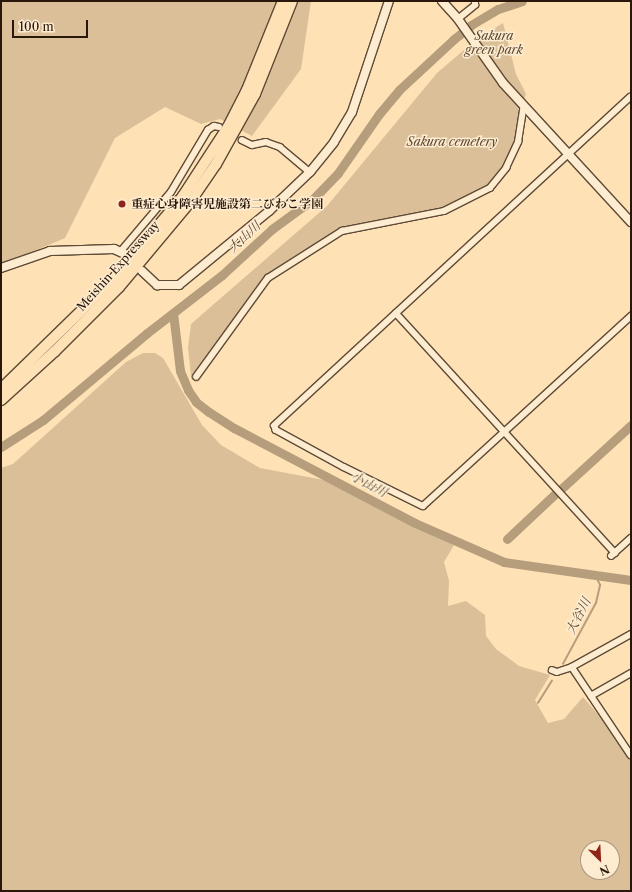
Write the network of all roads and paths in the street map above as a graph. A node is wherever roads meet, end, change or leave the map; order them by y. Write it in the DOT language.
graph roads {
  1 [pos="283,1"];
  2 [pos="292,1"];
  3 [pos="389,1"];
  4 [pos="442,1"];
  5 [pos="475,1"];
  6 [pos="458,20"];
  7 [pos="631,97"];
  8 [pos="524,105"];
  9 [pos="219,127"];
  10 [pos="242,140"];
  11 [pos="569,154"];
  12 [pos="310,172"];
  13 [pos="631,222"];
  14 [pos="124,253"];
  15 [pos="1,268"];
  16 [pos="142,271"];
  17 [pos="396,313"];
  18 [pos="631,316"];
  19 [pos="196,377"];
  20 [pos="1,389"];
  21 [pos="1,400"];
  22 [pos="504,432"];
  23 [pos="631,538"];
  24 [pos="631,634"];
  25 [pos="572,667"];
  26 [pos="552,670"];
  27 [pos="631,673"];
  28 [pos="591,696"];
  29 [pos="631,755"];
  1 -- 20 [label="highway, Meishin Expressway"];
  2 -- 21 [label="highway, Meishin Expressway"];
  3 -- 12 [label="street"];
  4 -- 6 [label="street"];
  5 -- 6 [label="street"];
  6 -- 8 [label="street"];
  7 -- 11 [label="street"];
  8 -- 11 [label="street"];
  8 -- 19 [label="street"];
  9 -- 14 [label="street"];
  10 -- 12 [label="street"];
  11 -- 13 [label="street"];
  11 -- 17 [label="street"];
  12 -- 16 [label="street"];
  14 -- 15 [label="street"];
  17 -- 22 [label="street"];
  17 -- 22 [label="street"];
  18 -- 22 [label="street"];
  22 -- 23 [label="street"];
  24 -- 25 [label="street"];
  25 -- 26 [label="street"];
  25 -- 28 [label="street"];
  27 -- 28 [label="street"];
  28 -- 29 [label="street"];
}
